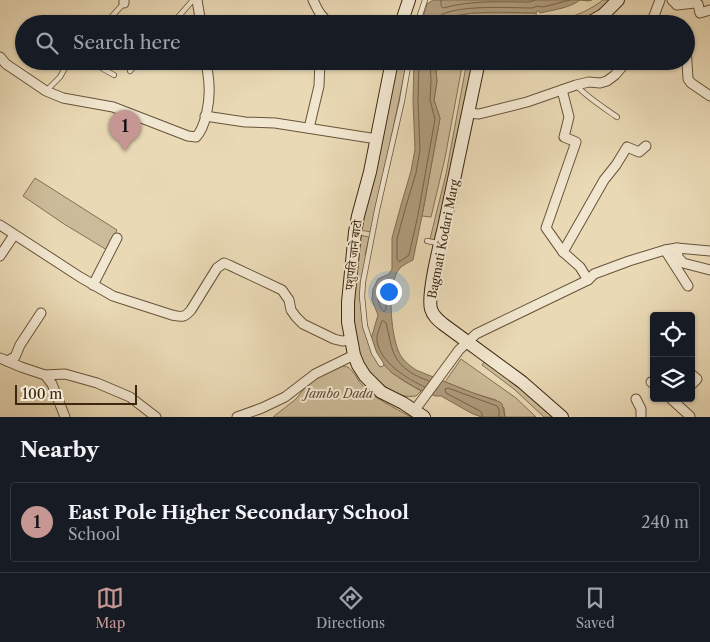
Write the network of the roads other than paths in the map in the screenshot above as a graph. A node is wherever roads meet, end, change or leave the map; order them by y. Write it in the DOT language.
graph roads {
  1 [pos="195,0"];
  2 [pos="313,0"];
  3 [pos="409,0"];
  4 [pos="425,0"];
  5 [pos="618,0"];
  6 [pos="660,0"];
  7 [pos="672,0"];
  8 [pos="125,1"];
  9 [pos="710,10"];
  10 [pos="113,15"];
  11 [pos="181,15"];
  12 [pos="199,15"];
  13 [pos="321,15"];
  14 [pos="404,15"];
  15 [pos="420,15"];
  16 [pos="602,15"];
  17 [pos="654,15"];
  18 [pos="2,63"];
  19 [pos="64,70"];
  20 [pos="105,70"];
  21 [pos="208,70"];
  22 [pos="320,70"];
  23 [pos="390,70"];
  24 [pos="407,70"];
  25 [pos="477,70"];
  26 [pos="620,70"];
  27 [pos="688,70"];
  28 [pos="114,75"];
  29 [pos="576,85"];
  30 [pos="562,90"];
  31 [pos="46,92"];
  32 [pos="710,96"];
  33 [pos="468,113"];
  34 [pos="206,116"];
  35 [pos="617,117"];
  36 [pos="309,128"];
  37 [pos="377,139"];
  38 [pos="646,146"];
  39 [pos="0,225"];
  40 [pos="14,235"];
  41 [pos="117,238"];
  42 [pos="677,248"];
  43 [pos="665,250"];
  44 [pos="710,251"];
  45 [pos="563,252"];
  46 [pos="0,256"];
  47 [pos="710,270"];
  48 [pos="588,280"];
  49 [pos="93,285"];
  50 [pos="688,286"];
  51 [pos="41,312"];
  52 [pos="350,340"];
  53 [pos="462,346"];
  54 [pos="354,355"];
  55 [pos="4,359"];
  56 [pos="380,364"];
  57 [pos="45,376"];
  58 [pos="636,399"];
  59 [pos="676,402"];
  60 [pos="252,414"];
  61 [pos="419,414"];
  62 [pos="65,417"];
  63 [pos="156,417"];
  64 [pos="237,417"];
  65 [pos="562,417"];
  66 [pos="641,417"];
  67 [pos="689,417"];
  1 -- 11 [label="lane"];
  1 -- 12 [label="street"];
  2 -- 13 [label="street"];
  3 -- 14 [label="main road"];
  4 -- 15 [label="lane"];
  5 -- 16 [label="main road"];
  6 -- 17 [label="street"];
  7 -- 9 [label="street"];
  8 -- 10 [label="lane"];
  18 -- 31 [label="street"];
  19 -- 31 [label="lane"];
  20 -- 28 [label="lane"];
  21 -- 34 [label="street"];
  22 -- 36 [label="street"];
  23 -- 37 [label="main road, पशुपति जाने बाटो"];
  24 -- 56 [label="lane"];
  25 -- 33 [label="main road, Bagmati Kodari Marg"];
  26 -- 29 [label="street"];
  27 -- 32 [label="street"];
  29 -- 30 [label="street"];
  29 -- 35 [label="lane"];
  30 -- 33 [label="street"];
  30 -- 45 [label="street"];
  31 -- 34 [label="street"];
  33 -- 53 [label="main road, Bagmati Kodari Marg"];
  34 -- 36 [label="street"];
  36 -- 37 [label="street"];
  37 -- 52 [label="main road, पशुपति जाने बाटो"];
  38 -- 45 [label="street"];
  39 -- 40 [label="street"];
  40 -- 46 [label="street"];
  40 -- 49 [label="street"];
  41 -- 49 [label="street"];
  42 -- 43 [label="street"];
  42 -- 44 [label="street"];
  42 -- 47 [label="street"];
  43 -- 48 [label="street"];
  43 -- 50 [label="street"];
  45 -- 48 [label="street"];
  48 -- 53 [label="street"];
  49 -- 52 [label="street"];
  51 -- 55 [label="street"];
  52 -- 54 [label="main road, पशुपति जाने बाटो"];
  53 -- 61 [label="street"];
  53 -- 65 [label="main road, Bagmati Kodari Marg"];
  54 -- 60 [label="street"];
  54 -- 61 [label="main road, पशुपति जाने बाटो"];
  55 -- 57 [label="street"];
  57 -- 62 [label="street"];
  57 -- 63 [label="street"];
  58 -- 66 [label="street"];
  59 -- 67 [label="street"];
  60 -- 64 [label="street"];
}
